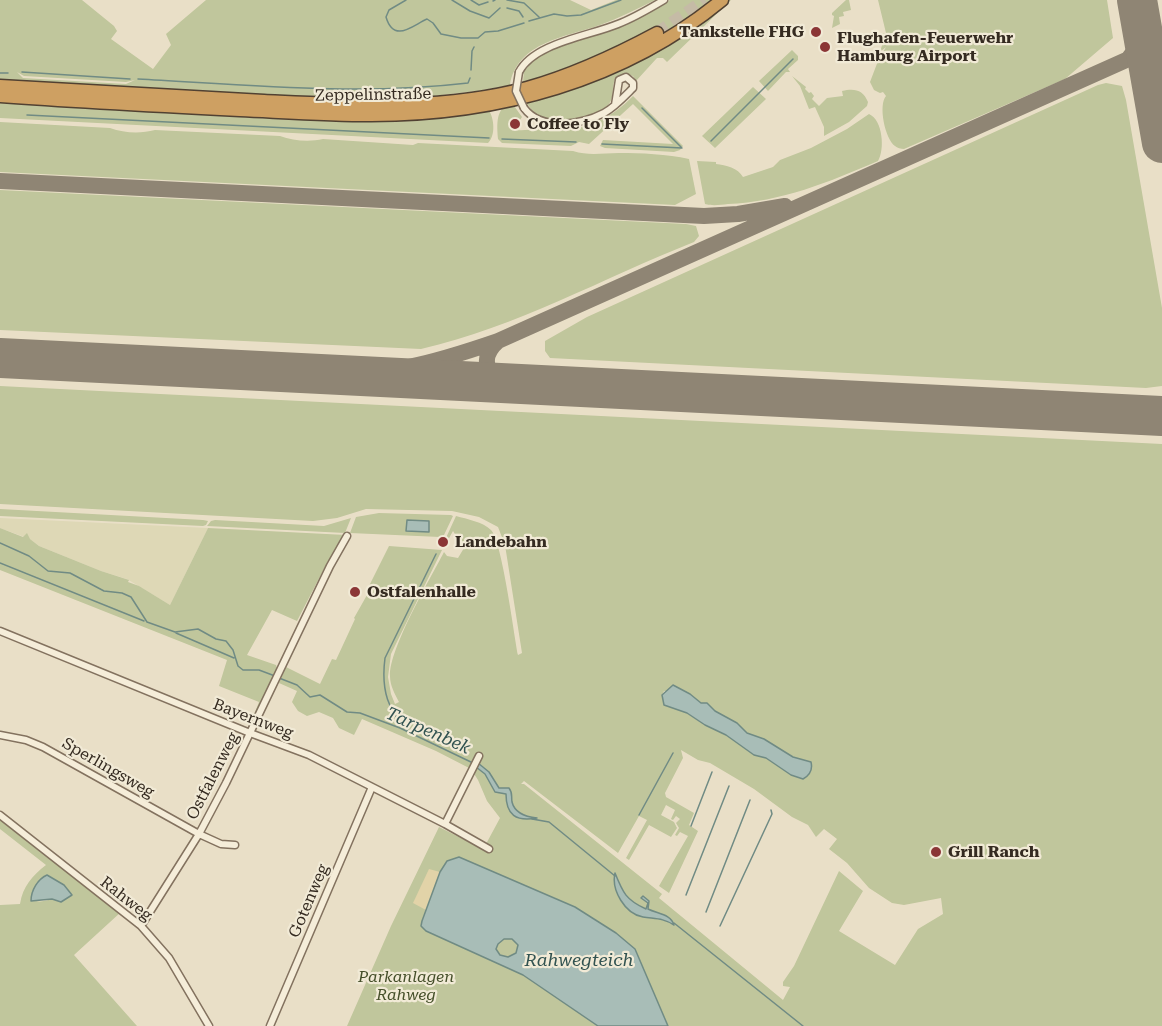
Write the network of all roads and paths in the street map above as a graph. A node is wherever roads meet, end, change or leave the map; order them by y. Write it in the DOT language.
graph roads {
  1 [pos="664,0"];
  2 [pos="722,0"];
  3 [pos="657,33"];
  4 [pos="0,86"];
  5 [pos="0,96"];
  6 [pos="615,105"];
  7 [pos="347,536"];
  8 [pos="0,631"];
  9 [pos="250,733"];
  10 [pos="0,735"];
  11 [pos="479,758"];
  12 [pos="372,787"];
  13 [pos="0,815"];
  14 [pos="445,824"];
  15 [pos="199,834"];
  16 [pos="235,845"];
  17 [pos="489,849"];
  18 [pos="141,926"];
  19 [pos="210,1026"];
  20 [pos="270,1026"];
  1 -- 6 [label="street, bridge"];
  2 -- 5 [label="highway, Zeppelinstraße"];
  3 -- 4 [label="highway, Zeppelinstraße"];
  7 -- 9 [label="street, Ostfalenweg"];
  8 -- 9 [label="street, Bayernweg"];
  9 -- 12 [label="street, Bayernweg"];
  9 -- 15 [label="street, Ostfalenweg"];
  10 -- 15 [label="street, Sperlingsweg"];
  11 -- 14 [label="street"];
  12 -- 14 [label="street, Bayernweg"];
  12 -- 20 [label="street, Gotenweg"];
  13 -- 18 [label="street, Rahweg"];
  14 -- 17 [label="street, Bayernweg"];
  15 -- 16 [label="street, Sperlingsweg"];
  15 -- 18 [label="street, Ostfalenweg"];
  18 -- 19 [label="street, Rahweg"];
}
